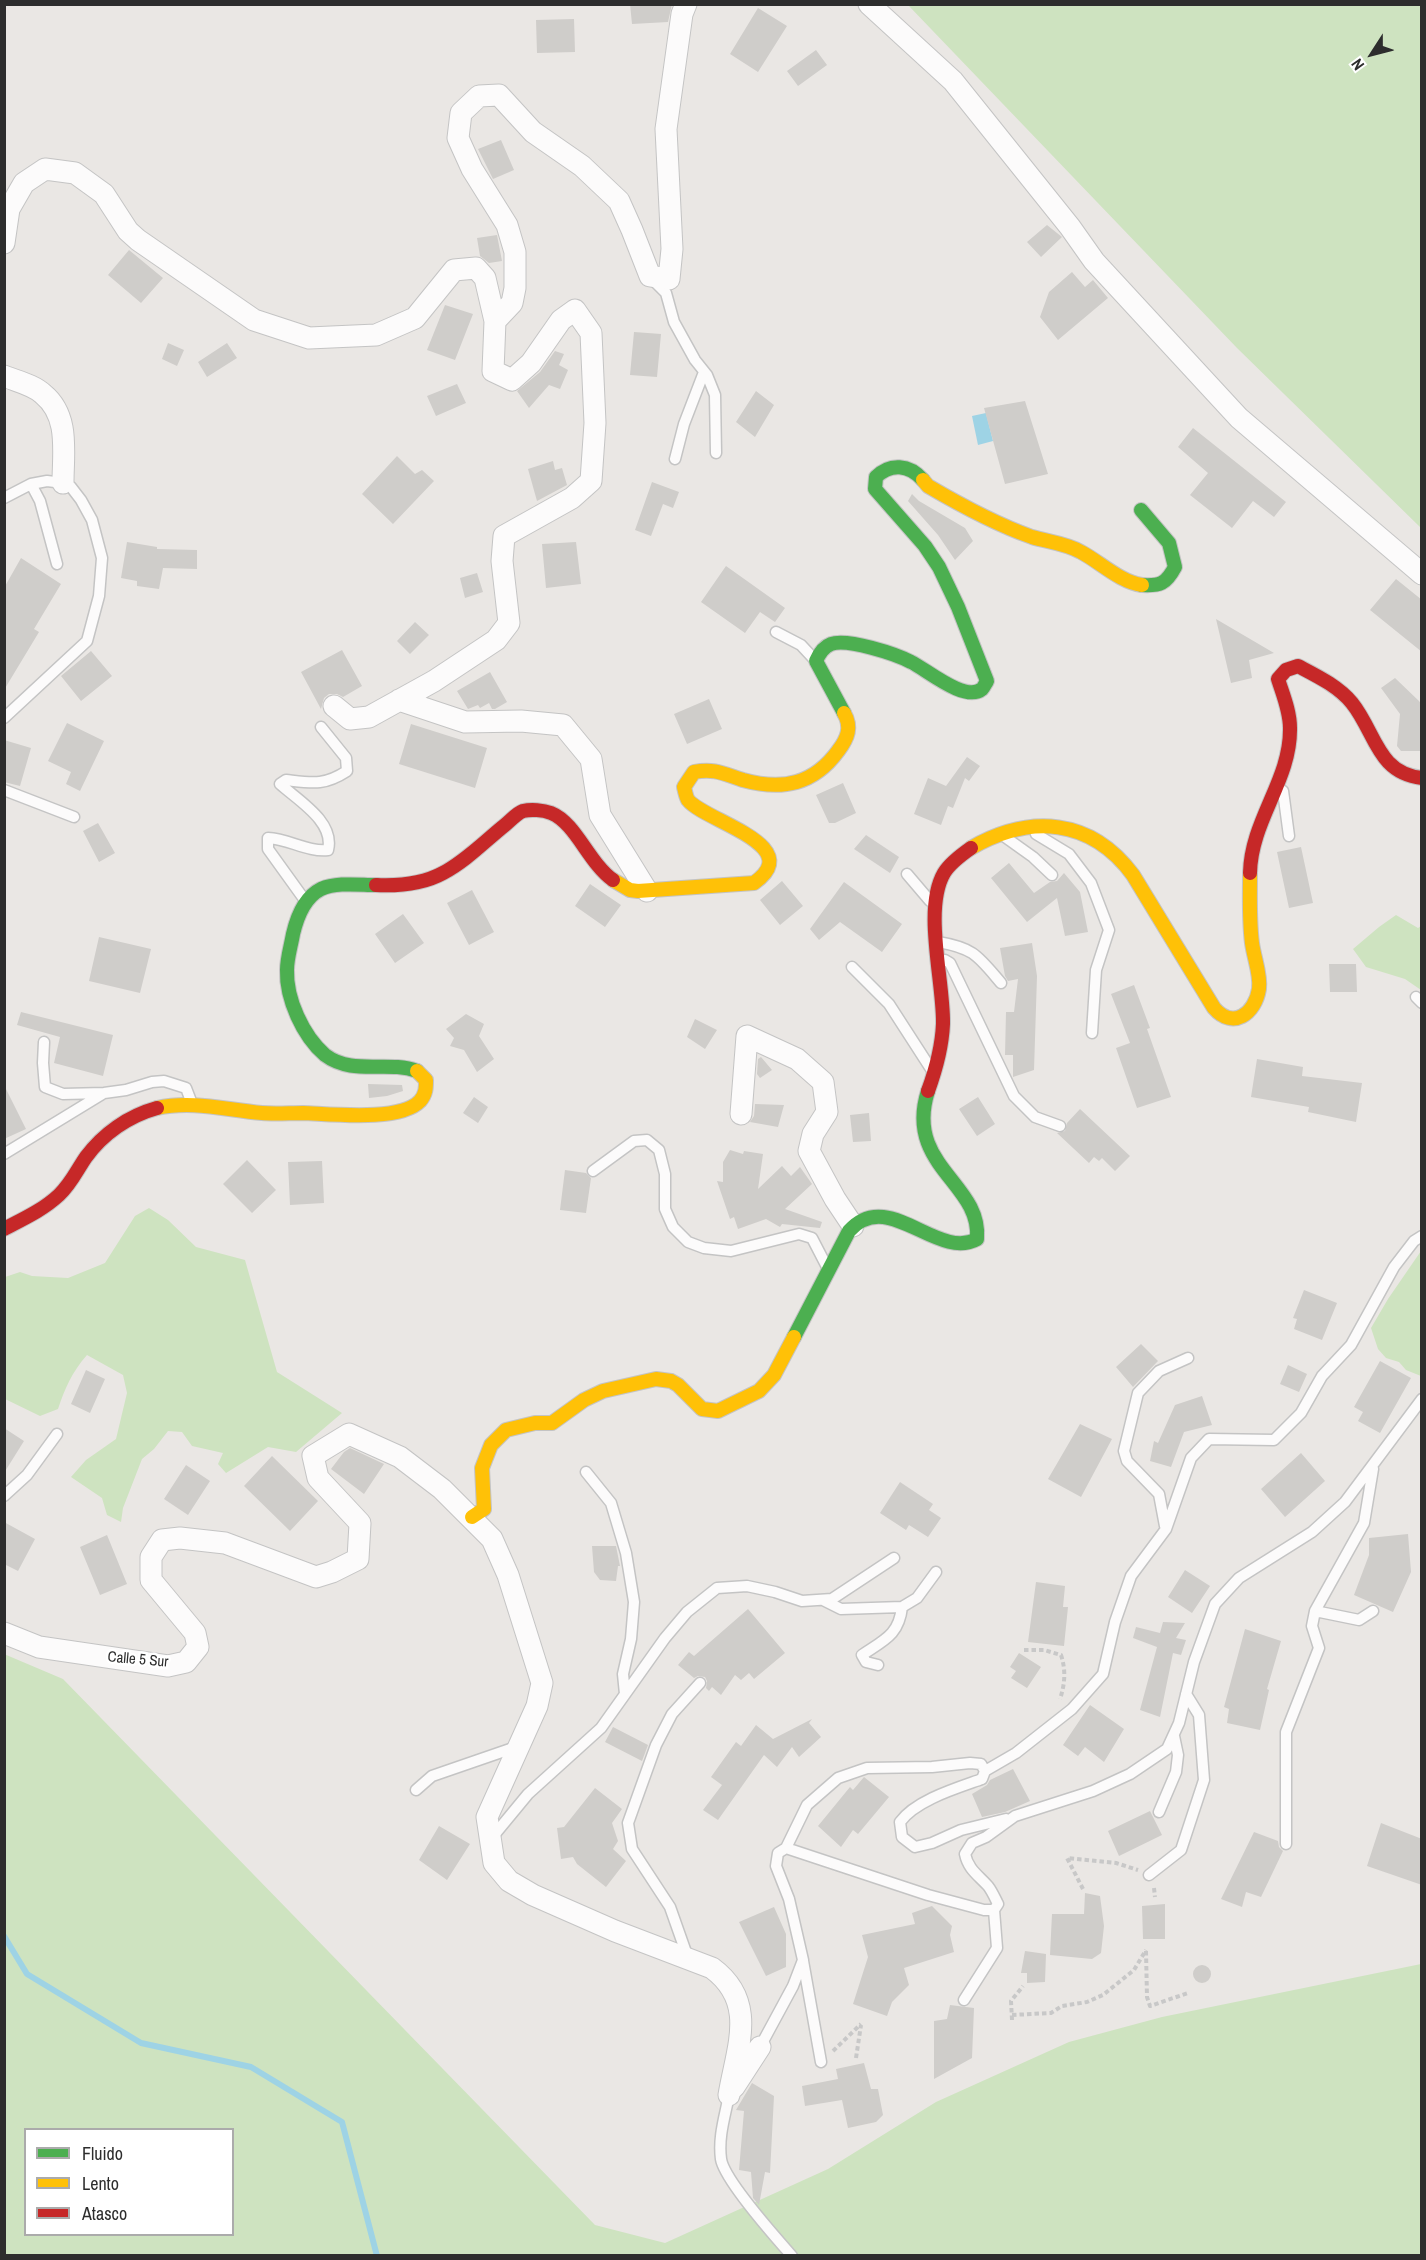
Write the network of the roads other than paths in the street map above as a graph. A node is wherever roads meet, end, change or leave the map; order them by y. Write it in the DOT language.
graph roads {
  1 [pos="686,4"];
  2 [pos="869,4"];
  3 [pos="4,243"];
  4 [pos="650,276"];
  5 [pos="495,321"];
  6 [pos="704,372"];
  7 [pos="4,376"];
  8 [pos="716,453"];
  9 [pos="675,459"];
  10 [pos="63,483"];
  11 [pos="31,484"];
  12 [pos="4,498"];
  13 [pos="1141,510"];
  14 [pos="57,564"];
  15 [pos="1422,574"];
  16 [pos="776,632"];
  17 [pos="816,661"];
  18 [pos="399,700"];
  19 [pos="334,706"];
  20 [pos="4,718"];
  21 [pos="321,728"];
  22 [pos="1280,775"];
  23 [pos="1422,777"];
  24 [pos="4,790"];
  25 [pos="74,817"];
  26 [pos="1024,827"];
  27 [pos="1000,833"];
  28 [pos="1289,836"];
  29 [pos="907,874"];
  30 [pos="1052,875"];
  31 [pos="647,891"];
  32 [pos="306,902"];
  33 [pos="934,906"];
  34 [pos="938,949"];
  35 [pos="852,966"];
  36 [pos="1001,982"];
  37 [pos="1092,1034"];
  38 [pos="44,1042"];
  39 [pos="934,1074"];
  40 [pos="104,1093"];
  41 [pos="192,1104"];
  42 [pos="741,1114"];
  43 [pos="1060,1126"];
  44 [pos="4,1154"];
  45 [pos="593,1171"];
  46 [pos="853,1226"];
  47 [pos="4,1229"];
  48 [pos="1422,1236"];
  49 [pos="829,1270"];
  50 [pos="1188,1358"];
  51 [pos="1422,1399"];
  52 [pos="57,1434"];
  53 [pos="1374,1465"];
  54 [pos="586,1472"];
  55 [pos="4,1496"];
  56 [pos="472,1517"];
  57 [pos="1166,1529"];
  58 [pos="894,1558"];
  59 [pos="936,1572"];
  60 [pos="823,1599"];
  61 [pos="902,1607"];
  62 [pos="1315,1611"];
  63 [pos="1372,1611"];
  64 [pos="4,1634"];
  65 [pos="878,1665"];
  66 [pos="700,1683"];
  67 [pos="1186,1694"];
  68 [pos="625,1695"];
  69 [pos="1174,1736"];
  70 [pos="519,1746"];
  71 [pos="985,1771"];
  72 [pos="416,1790"];
  73 [pos="1159,1812"];
  74 [pos="1015,1816"];
  75 [pos="490,1840"];
  76 [pos="1286,1844"];
  77 [pos="786,1848"];
  78 [pos="1149,1875"];
  79 [pos="994,1910"];
  80 [pos="688,1959"];
  81 [pos="803,1960"];
  82 [pos="964,2000"];
  83 [pos="760,2047"];
  84 [pos="821,2062"];
  85 [pos="729,2095"];
  86 [pos="792,2256"];
  1 -- 4 [label="street"];
  2 -- 15 [label="street"];
  3 -- 5 [label="street"];
  4 -- 5 [label="street"];
  4 -- 6 [label="lane"];
  5 -- 18 [label="street"];
  6 -- 8 [label="lane"];
  6 -- 9 [label="lane"];
  7 -- 10 [label="street"];
  10 -- 11 [label="lane"];
  10 -- 20 [label="lane"];
  11 -- 12 [label="lane"];
  11 -- 14 [label="lane"];
  13 -- 17 [label="street"];
  16 -- 17 [label="lane"];
  17 -- 31 [label="street"];
  18 -- 19 [label="street"];
  18 -- 31 [label="street"];
  21 -- 32 [label="lane"];
  22 -- 23 [label="street"];
  22 -- 26 [label="street"];
  22 -- 28 [label="lane"];
  24 -- 25 [label="lane"];
  26 -- 27 [label="street"];
  26 -- 37 [label="lane"];
  27 -- 30 [label="lane"];
  27 -- 33 [label="street"];
  29 -- 33 [label="lane"];
  31 -- 32 [label="street"];
  32 -- 41 [label="street"];
  33 -- 34 [label="street"];
  34 -- 36 [label="lane"];
  34 -- 39 [label="street"];
  34 -- 43 [label="lane"];
  35 -- 39 [label="lane"];
  38 -- 40 [label="lane"];
  39 -- 46 [label="street"];
  40 -- 41 [label="lane"];
  40 -- 44 [label="lane"];
  41 -- 47 [label="street"];
  42 -- 46 [label="street"];
  45 -- 49 [label="lane"];
  46 -- 49 [label="street"];
  48 -- 57 [label="lane"];
  49 -- 56 [label="street"];
  50 -- 57 [label="lane"];
  51 -- 53 [label="lane"];
  52 -- 55 [label="lane"];
  53 -- 62 [label="lane"];
  53 -- 67 [label="lane"];
  54 -- 68 [label="lane"];
  56 -- 64 [label="street, Calle 5 Sur"];
  56 -- 70 [label="street"];
  57 -- 71 [label="lane"];
  58 -- 60 [label="lane"];
  59 -- 61 [label="lane"];
  60 -- 61 [label="lane"];
  60 -- 68 [label="lane"];
  61 -- 65 [label="lane"];
  62 -- 63 [label="lane"];
  62 -- 76 [label="lane"];
  66 -- 80 [label="lane"];
  67 -- 69 [label="lane"];
  67 -- 78 [label="lane"];
  68 -- 75 [label="lane"];
  69 -- 73 [label="lane"];
  69 -- 74 [label="lane"];
  70 -- 72 [label="lane"];
  70 -- 75 [label="street"];
  71 -- 74 [label="lane"];
  71 -- 77 [label="lane"];
  74 -- 79 [label="lane"];
  75 -- 80 [label="street"];
  77 -- 79 [label="lane"];
  77 -- 81 [label="lane"];
  79 -- 82 [label="lane"];
  80 -- 85 [label="street"];
  81 -- 83 [label="lane"];
  81 -- 84 [label="lane"];
  83 -- 85 [label="street"];
  85 -- 86 [label="lane"];
}
